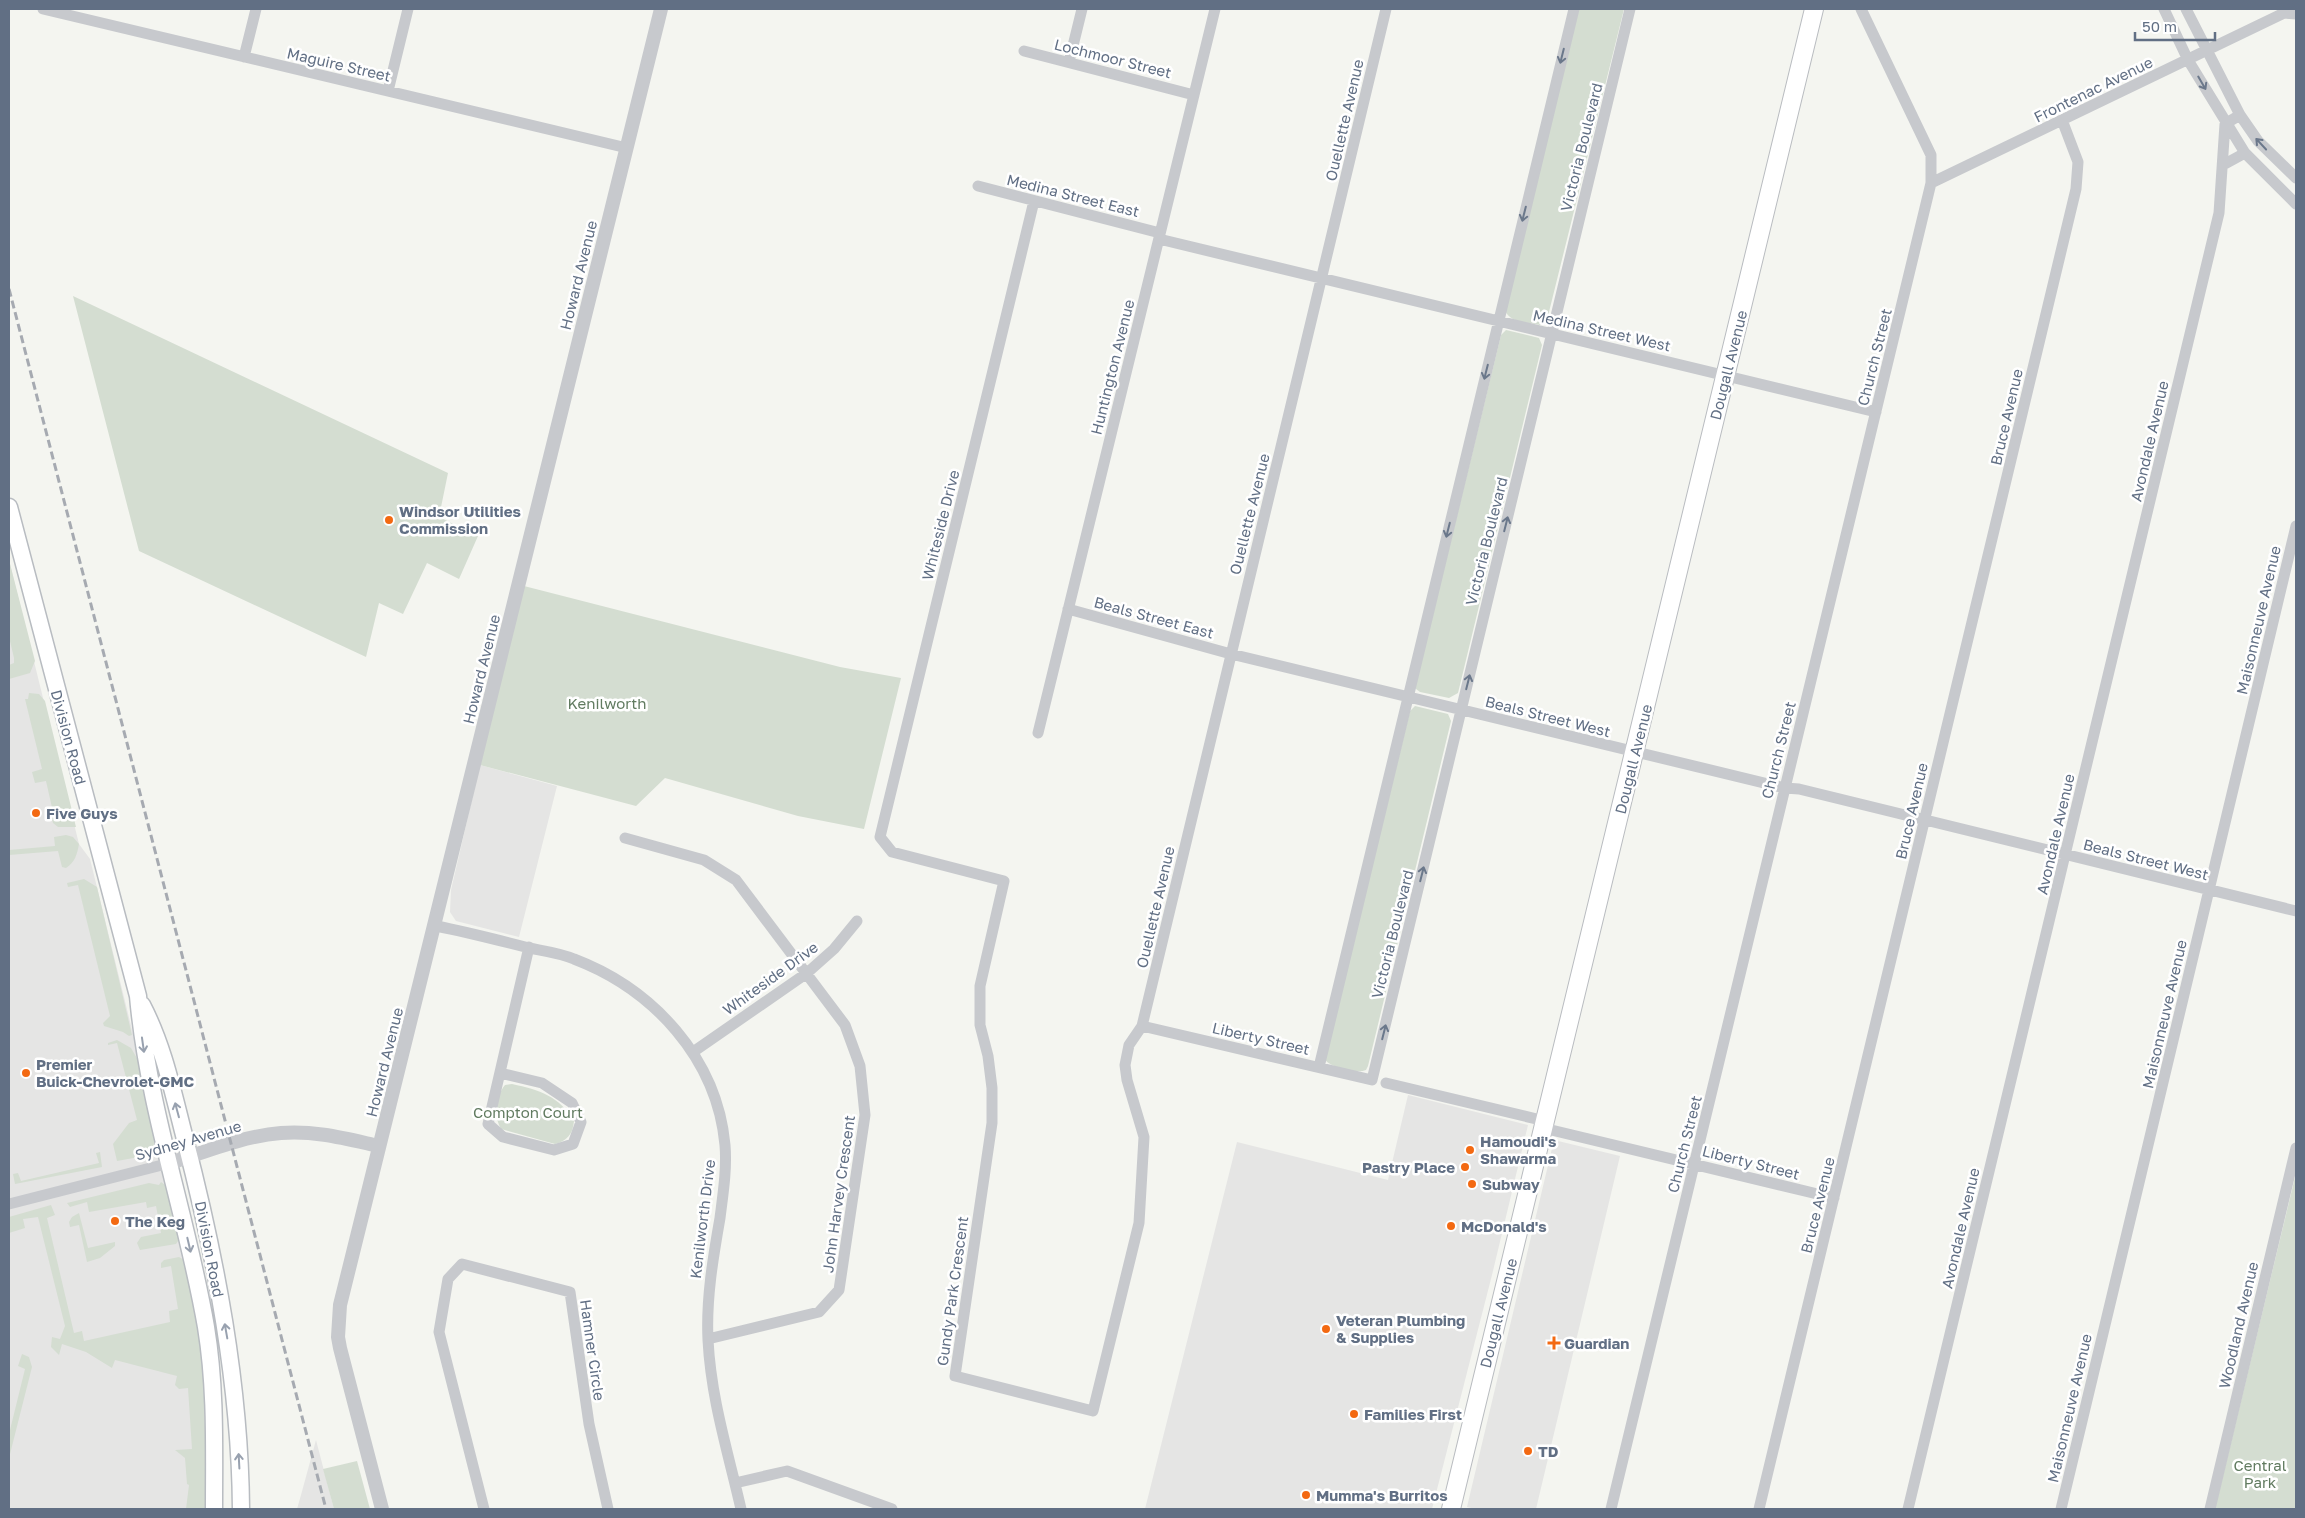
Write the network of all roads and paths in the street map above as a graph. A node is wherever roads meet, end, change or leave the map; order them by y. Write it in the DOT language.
graph roads {
  1 [pos="43,9"];
  2 [pos="256,9"];
  3 [pos="408,9"];
  4 [pos="661,9"];
  5 [pos="1082,9"];
  6 [pos="1215,9"];
  7 [pos="1386,9"];
  8 [pos="1574,9"];
  9 [pos="1630,9"];
  10 [pos="1814,9"];
  11 [pos="1861,9"];
  12 [pos="2164,9"];
  13 [pos="2186,9"];
  14 [pos="2296,14"];
  15 [pos="1024,51"];
  16 [pos="2206,51"];
  17 [pos="244,57"];
  18 [pos="2188,60"];
  19 [pos="1069,62"];
  20 [pos="388,91"];
  21 [pos="1194,95"];
  22 [pos="2240,116"];
  23 [pos="2062,120"];
  24 [pos="2225,124"];
  25 [pos="627,148"];
  26 [pos="2245,154"];
  27 [pos="2224,165"];
  28 [pos="2296,178"];
  29 [pos="1931,184"];
  30 [pos="978,186"];
  31 [pos="1034,201"];
  32 [pos="2296,204"];
  33 [pos="1160,236"];
  34 [pos="1321,279"];
  35 [pos="1498,321"];
  36 [pos="1552,334"];
  37 [pos="1726,376"];
  38 [pos="1876,412"];
  39 [pos="9,507"];
  40 [pos="2296,526"];
  41 [pos="1068,609"];
  42 [pos="1231,654"];
  43 [pos="1408,697"];
  44 [pos="1461,710"];
  45 [pos="1038,733"];
  46 [pos="1634,752"];
  47 [pos="1785,788"];
  48 [pos="1925,820"];
  49 [pos="625,838"];
  50 [pos="892,852"];
  51 [pos="2066,855"];
  52 [pos="2209,890"];
  53 [pos="2296,911"];
  54 [pos="857,921"];
  55 [pos="436,926"];
  56 [pos="529,948"];
  57 [pos="807,973"];
  58 [pos="138,996"];
  59 [pos="1142,1026"];
  60 [pos="693,1052"];
  61 [pos="1319,1067"];
  62 [pos="500,1073"];
  63 [pos="1372,1080"];
  64 [pos="1386,1083"];
  65 [pos="1544,1124"];
  66 [pos="379,1146"];
  67 [pos="2296,1148"];
  68 [pos="190,1157"];
  69 [pos="170,1163"];
  70 [pos="1694,1164"];
  71 [pos="1834,1198"];
  72 [pos="9,1204"];
  73 [pos="708,1339"];
  74 [pos="735,1483"];
  75 [pos="214,1509"];
  76 [pos="241,1509"];
  77 [pos="382,1509"];
  78 [pos="484,1509"];
  79 [pos="608,1509"];
  80 [pos="740,1509"];
  81 [pos="892,1509"];
  82 [pos="1450,1509"];
  83 [pos="1611,1509"];
  84 [pos="1759,1509"];
  85 [pos="1908,1509"];
  86 [pos="2060,1509"];
  87 [pos="2210,1509"];
  1 -- 17 [label="street, Maguire Street"];
  2 -- 17 [label="street"];
  3 -- 20 [label="street"];
  4 -- 25 [label="street, Howard Avenue"];
  5 -- 19 [label="street"];
  6 -- 21 [label="street, Huntington Avenue"];
  7 -- 34 [label="street, Ouellette Avenue"];
  8 -- 35 [label="street, one-way"];
  9 -- 36 [label="street, Victoria Boulevard"];
  10 -- 37 [label="main road, Dougall Avenue"];
  11 -- 29 [label="street, Church Street"];
  12 -- 18 [label="street"];
  13 -- 16 [label="street"];
  14 -- 16 [label="street, Frontenac Avenue"];
  15 -- 19 [label="street, Lochmoor Street"];
  16 -- 18 [label="street, Frontenac Avenue"];
  16 -- 22 [label="street"];
  17 -- 20 [label="street, Maguire Street"];
  18 -- 23 [label="street, Frontenac Avenue"];
  18 -- 24 [label="street, one-way"];
  19 -- 21 [label="street, Lochmoor Street"];
  20 -- 25 [label="street, Maguire Street"];
  21 -- 33 [label="street, Huntington Avenue"];
  22 -- 24 [label="street"];
  28 -- 22 [label="street, one-way"];
  23 -- 29 [label="street, Frontenac Avenue"];
  23 -- 48 [label="street, Bruce Avenue"];
  24 -- 26 [label="street"];
  24 -- 27 [label="street, Avondale Avenue"];
  25 -- 55 [label="street, Howard Avenue"];
  26 -- 27 [label="street"];
  26 -- 32 [label="street"];
  27 -- 51 [label="street, Avondale Avenue"];
  29 -- 38 [label="street, Church Street"];
  30 -- 31 [label="street, Medina Street East"];
  31 -- 33 [label="street, Medina Street East"];
  31 -- 50 [label="street, Whiteside Drive"];
  33 -- 34 [label="street, Medina Street East"];
  33 -- 41 [label="street, Huntington Avenue"];
  34 -- 35 [label="street, Medina Street West"];
  34 -- 42 [label="street, Ouellette Avenue"];
  35 -- 36 [label="street, Medina Street West"];
  35 -- 43 [label="street, one-way"];
  36 -- 37 [label="street, Medina Street West"];
  44 -- 36 [label="street, Victoria Boulevard, one-way"];
  37 -- 38 [label="street, Medina Street West"];
  37 -- 46 [label="main road, Dougall Avenue"];
  38 -- 47 [label="street, Church Street"];
  39 -- 58 [label="main road, Division Road"];
  40 -- 52 [label="street, Maisonneuve Avenue"];
  41 -- 42 [label="street, Beals Street East"];
  41 -- 45 [label="street, Huntington Avenue"];
  42 -- 43 [label="street, Beals Street West"];
  42 -- 59 [label="street, Ouellette Avenue"];
  43 -- 44 [label="street, Beals Street West"];
  43 -- 61 [label="street"];
  44 -- 46 [label="street, Beals Street West"];
  63 -- 44 [label="street, Victoria Boulevard, one-way"];
  46 -- 47 [label="street, Beals Street West"];
  46 -- 65 [label="main road, Dougall Avenue"];
  47 -- 48 [label="street, Beals Street West"];
  47 -- 70 [label="street, Church Street"];
  48 -- 51 [label="street, Beals Street West"];
  48 -- 71 [label="street, Bruce Avenue"];
  49 -- 57 [label="street, John Harvey Crescent"];
  50 -- 59 [label="street, Gundy Park Crescent"];
  51 -- 52 [label="street, Beals Street West"];
  51 -- 85 [label="street, Avondale Avenue"];
  52 -- 53 [label="street, Beals Street West"];
  52 -- 86 [label="street, Maisonneuve Avenue"];
  54 -- 57 [label="street, Whiteside Drive"];
  55 -- 56 [label="street, Kenilworth Drive"];
  55 -- 66 [label="street, Howard Avenue"];
  56 -- 60 [label="street, Kenilworth Drive"];
  56 -- 62 [label="street"];
  57 -- 60 [label="street, Whiteside Drive"];
  57 -- 73 [label="street, John Harvey Crescent"];
  68 -- 58 [label="main road, Division Road, one-way"];
  58 -- 69 [label="main road, Division Road, one-way"];
  59 -- 61 [label="street, Liberty Street"];
  60 -- 73 [label="street, Kenilworth Drive"];
  61 -- 63 [label="street, Liberty Street"];
  62 -- 62 [label="street"];
  64 -- 65 [label="street, Liberty Street"];
  65 -- 70 [label="street, Liberty Street"];
  65 -- 82 [label="main road, Dougall Avenue"];
  66 -- 68 [label="street, Sydney Avenue"];
  66 -- 77 [label="street, Howard Avenue"];
  67 -- 87 [label="street, Woodland Avenue"];
  68 -- 69 [label="street, Sydney Avenue"];
  76 -- 68 [label="main road, Division Road, one-way"];
  69 -- 72 [label="street, Sydney Avenue"];
  69 -- 75 [label="main road, Division Road, one-way"];
  70 -- 71 [label="street, Liberty Street"];
  70 -- 83 [label="street, Church Street"];
  71 -- 84 [label="street, Bruce Avenue"];
  73 -- 74 [label="street, Kenilworth Drive"];
  74 -- 80 [label="street, Kenilworth Drive"];
  74 -- 81 [label="street"];
  78 -- 79 [label="street, Hamner Circle"];
}
